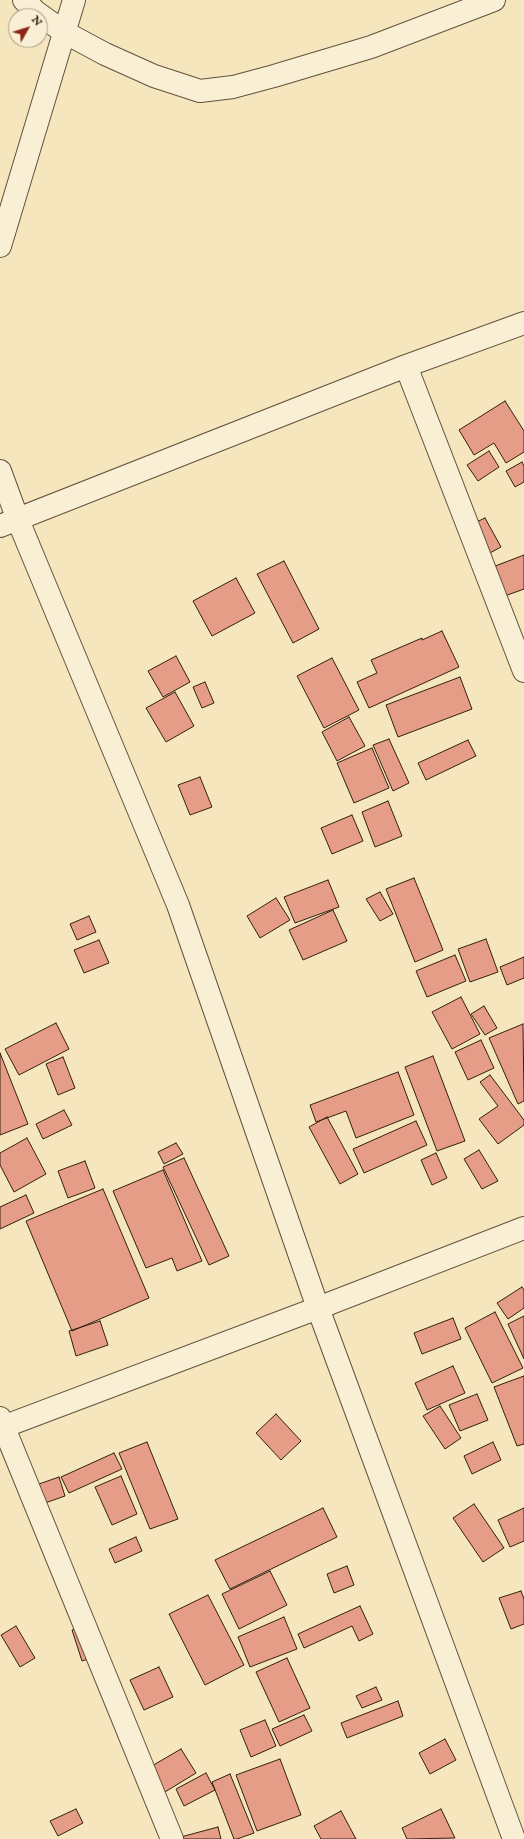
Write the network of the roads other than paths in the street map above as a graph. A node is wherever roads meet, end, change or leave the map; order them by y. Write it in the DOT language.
graph roads {
  1 [pos="24,0"];
  2 [pos="74,0"];
  3 [pos="494,0"];
  4 [pos="64,32"];
  5 [pos="0,246"];
  6 [pos="524,323"];
  7 [pos="406,366"];
  8 [pos="0,471"];
  9 [pos="9,523"];
  10 [pos="524,672"];
  11 [pos="524,1228"];
  12 [pos="318,1308"];
  13 [pos="1,1424"];
  14 [pos="172,1839"];
  15 [pos="514,1839"];
  1 -- 4 [label="street"];
  2 -- 4 [label="street"];
  3 -- 4 [label="street"];
  4 -- 5 [label="street"];
  6 -- 7 [label="street"];
  7 -- 9 [label="street"];
  7 -- 10 [label="street"];
  8 -- 9 [label="street"];
  9 -- 12 [label="street"];
  11 -- 12 [label="street"];
  12 -- 13 [label="street"];
  12 -- 15 [label="street"];
  13 -- 14 [label="street"];
}
